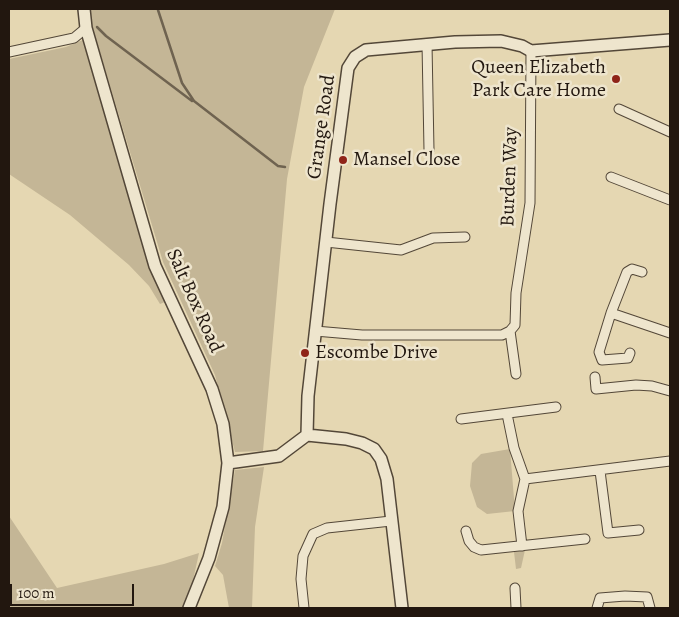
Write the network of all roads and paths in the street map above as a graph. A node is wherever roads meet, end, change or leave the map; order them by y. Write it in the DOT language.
graph roads {
  1 [pos="84,9"];
  2 [pos="86,28"];
  3 [pos="670,40"];
  4 [pos="427,44"];
  5 [pos="531,51"];
  6 [pos="9,52"];
  7 [pos="618,109"];
  8 [pos="670,132"];
  9 [pos="429,150"];
  10 [pos="611,177"];
  11 [pos="670,200"];
  12 [pos="465,237"];
  13 [pos="326,242"];
  14 [pos="642,272"];
  15 [pos="611,313"];
  16 [pos="315,331"];
  17 [pos="510,331"];
  18 [pos="670,334"];
  19 [pos="630,353"];
  20 [pos="516,374"];
  21 [pos="595,377"];
  22 [pos="670,392"];
  23 [pos="556,407"];
  24 [pos="507,414"];
  25 [pos="461,419"];
  26 [pos="308,435"];
  27 [pos="670,461"];
  28 [pos="228,463"];
  29 [pos="600,471"];
  30 [pos="525,479"];
  31 [pos="391,522"];
  32 [pos="639,530"];
  33 [pos="466,531"];
  34 [pos="585,539"];
  35 [pos="522,546"];
  36 [pos="515,588"];
  37 [pos="189,608"];
  38 [pos="304,608"];
  39 [pos="402,608"];
  40 [pos="516,608"];
  41 [pos="598,608"];
  42 [pos="650,608"];
  1 -- 2 [label="street, Salt Box Road"];
  2 -- 6 [label="street"];
  2 -- 28 [label="street, Salt Box Road"];
  3 -- 5 [label="street, Grange Road"];
  4 -- 5 [label="street, Grange Road"];
  4 -- 9 [label="street"];
  4 -- 13 [label="street, Grange Road"];
  5 -- 17 [label="street, Burden Way"];
  7 -- 8 [label="street"];
  10 -- 11 [label="street"];
  12 -- 13 [label="street"];
  13 -- 16 [label="street, Grange Road"];
  14 -- 15 [label="street"];
  15 -- 18 [label="street"];
  15 -- 19 [label="street"];
  16 -- 17 [label="street"];
  16 -- 26 [label="street, Grange Road"];
  17 -- 20 [label="street"];
  21 -- 22 [label="street"];
  23 -- 24 [label="street"];
  24 -- 25 [label="street"];
  24 -- 30 [label="street"];
  26 -- 28 [label="street"];
  26 -- 31 [label="street"];
  27 -- 29 [label="street"];
  28 -- 37 [label="street, Salt Box Road"];
  29 -- 30 [label="street"];
  29 -- 32 [label="street"];
  30 -- 35 [label="street"];
  31 -- 38 [label="street"];
  31 -- 39 [label="street"];
  33 -- 35 [label="street"];
  34 -- 35 [label="street"];
  36 -- 40 [label="street"];
  41 -- 42 [label="street"];
}
